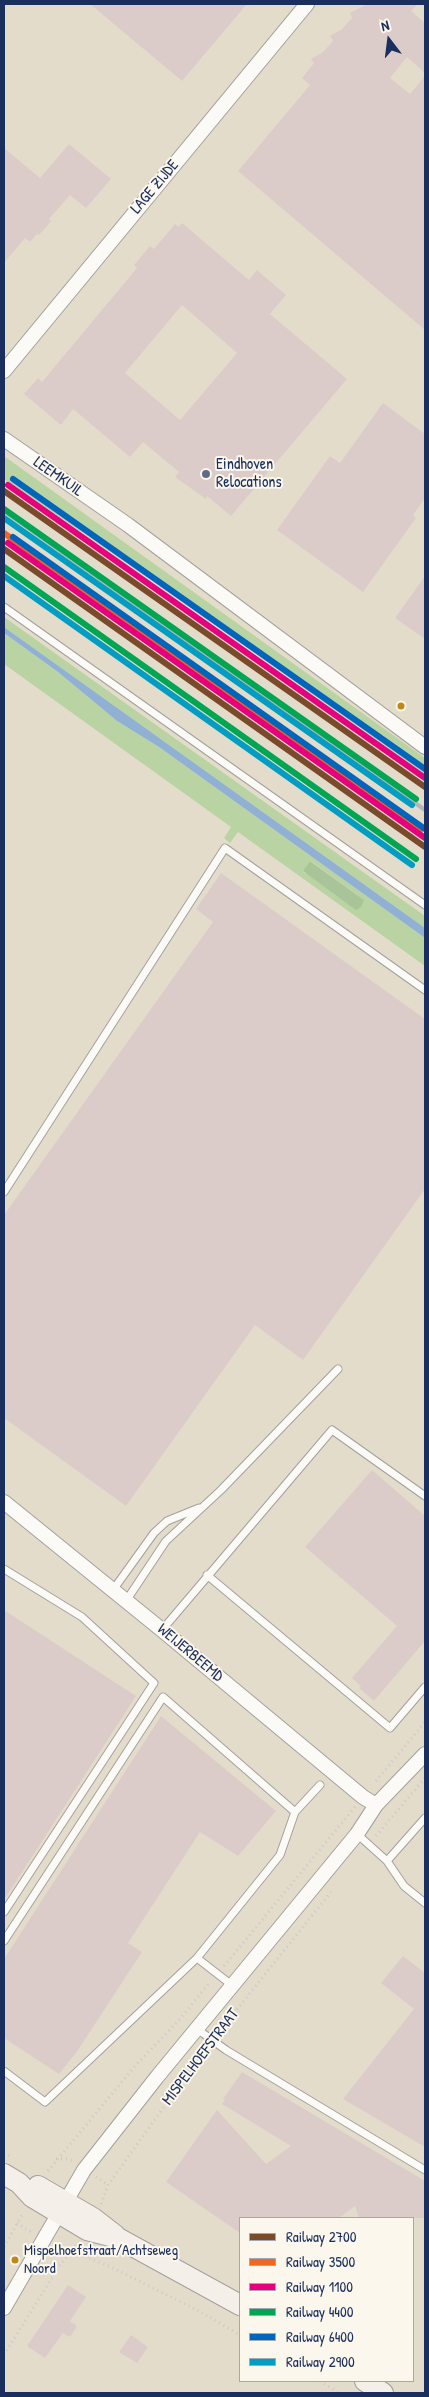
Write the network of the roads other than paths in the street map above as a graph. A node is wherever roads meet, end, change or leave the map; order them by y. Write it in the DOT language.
graph roads {
  1 [pos="307,4"];
  2 [pos="4,371"];
  3 [pos="4,439"];
  4 [pos="4,607"];
  5 [pos="425,747"];
  6 [pos="425,906"];
  7 [pos="425,990"];
  8 [pos="4,1192"];
  9 [pos="338,1369"];
  10 [pos="424,1493"];
  11 [pos="4,1502"];
  12 [pos="204,1506"];
  13 [pos="4,1569"];
  14 [pos="207,1575"];
  15 [pos="113,1590"];
  16 [pos="126,1601"];
  17 [pos="162,1630"];
  18 [pos="425,1687"];
  19 [pos="425,1754"];
  20 [pos="320,1785"];
  21 [pos="376,1805"];
  22 [pos="295,1812"];
  23 [pos="425,1818"];
  24 [pos="357,1834"];
  25 [pos="387,1861"];
  26 [pos="425,1903"];
  27 [pos="4,1912"];
  28 [pos="4,1941"];
  29 [pos="197,1958"];
  30 [pos="233,1986"];
  31 [pos="197,2030"];
  32 [pos="4,2071"];
  33 [pos="425,2170"];
  34 [pos="11,2179"];
  35 [pos="62,2208"];
  36 [pos="239,2304"];
  37 [pos="4,2308"];
  38 [pos="366,2382"];
  39 [pos="383,2393"];
  1 -- 2 [label="street, LAGE ZIJDE"];
  3 -- 5 [label="street, LEEMKUIL"];
  4 -- 6 [label="lane"];
  7 -- 8 [label="lane"];
  9 -- 12 [label="lane"];
  10 -- 14 [label="lane"];
  11 -- 15 [label="street, WEIJERBEEMD"];
  12 -- 15 [label="lane"];
  12 -- 16 [label="lane"];
  13 -- 27 [label="lane"];
  14 -- 17 [label="lane"];
  14 -- 18 [label="lane"];
  15 -- 16 [label="street, WEIJERBEEMD"];
  16 -- 17 [label="street, WEIJERBEEMD"];
  17 -- 21 [label="street, WEIJERBEEMD"];
  19 -- 21 [label="street, MISPELHOEFSTRAAT"];
  20 -- 22 [label="lane"];
  21 -- 24 [label="street, MISPELHOEFSTRAAT"];
  22 -- 28 [label="lane"];
  22 -- 29 [label="lane"];
  23 -- 25 [label="lane"];
  24 -- 25 [label="lane"];
  24 -- 30 [label="street, MISPELHOEFSTRAAT"];
  25 -- 26 [label="lane"];
  29 -- 30 [label="lane"];
  29 -- 32 [label="lane"];
  30 -- 31 [label="street, MISPELHOEFSTRAAT"];
  31 -- 33 [label="lane"];
  31 -- 35 [label="street, MISPELHOEFSTRAAT"];
  34 -- 35 [label="street"];
  35 -- 36 [label="street"];
  35 -- 37 [label="street, MISPELHOEFSTRAAT"];
  38 -- 39 [label="street"];
}
